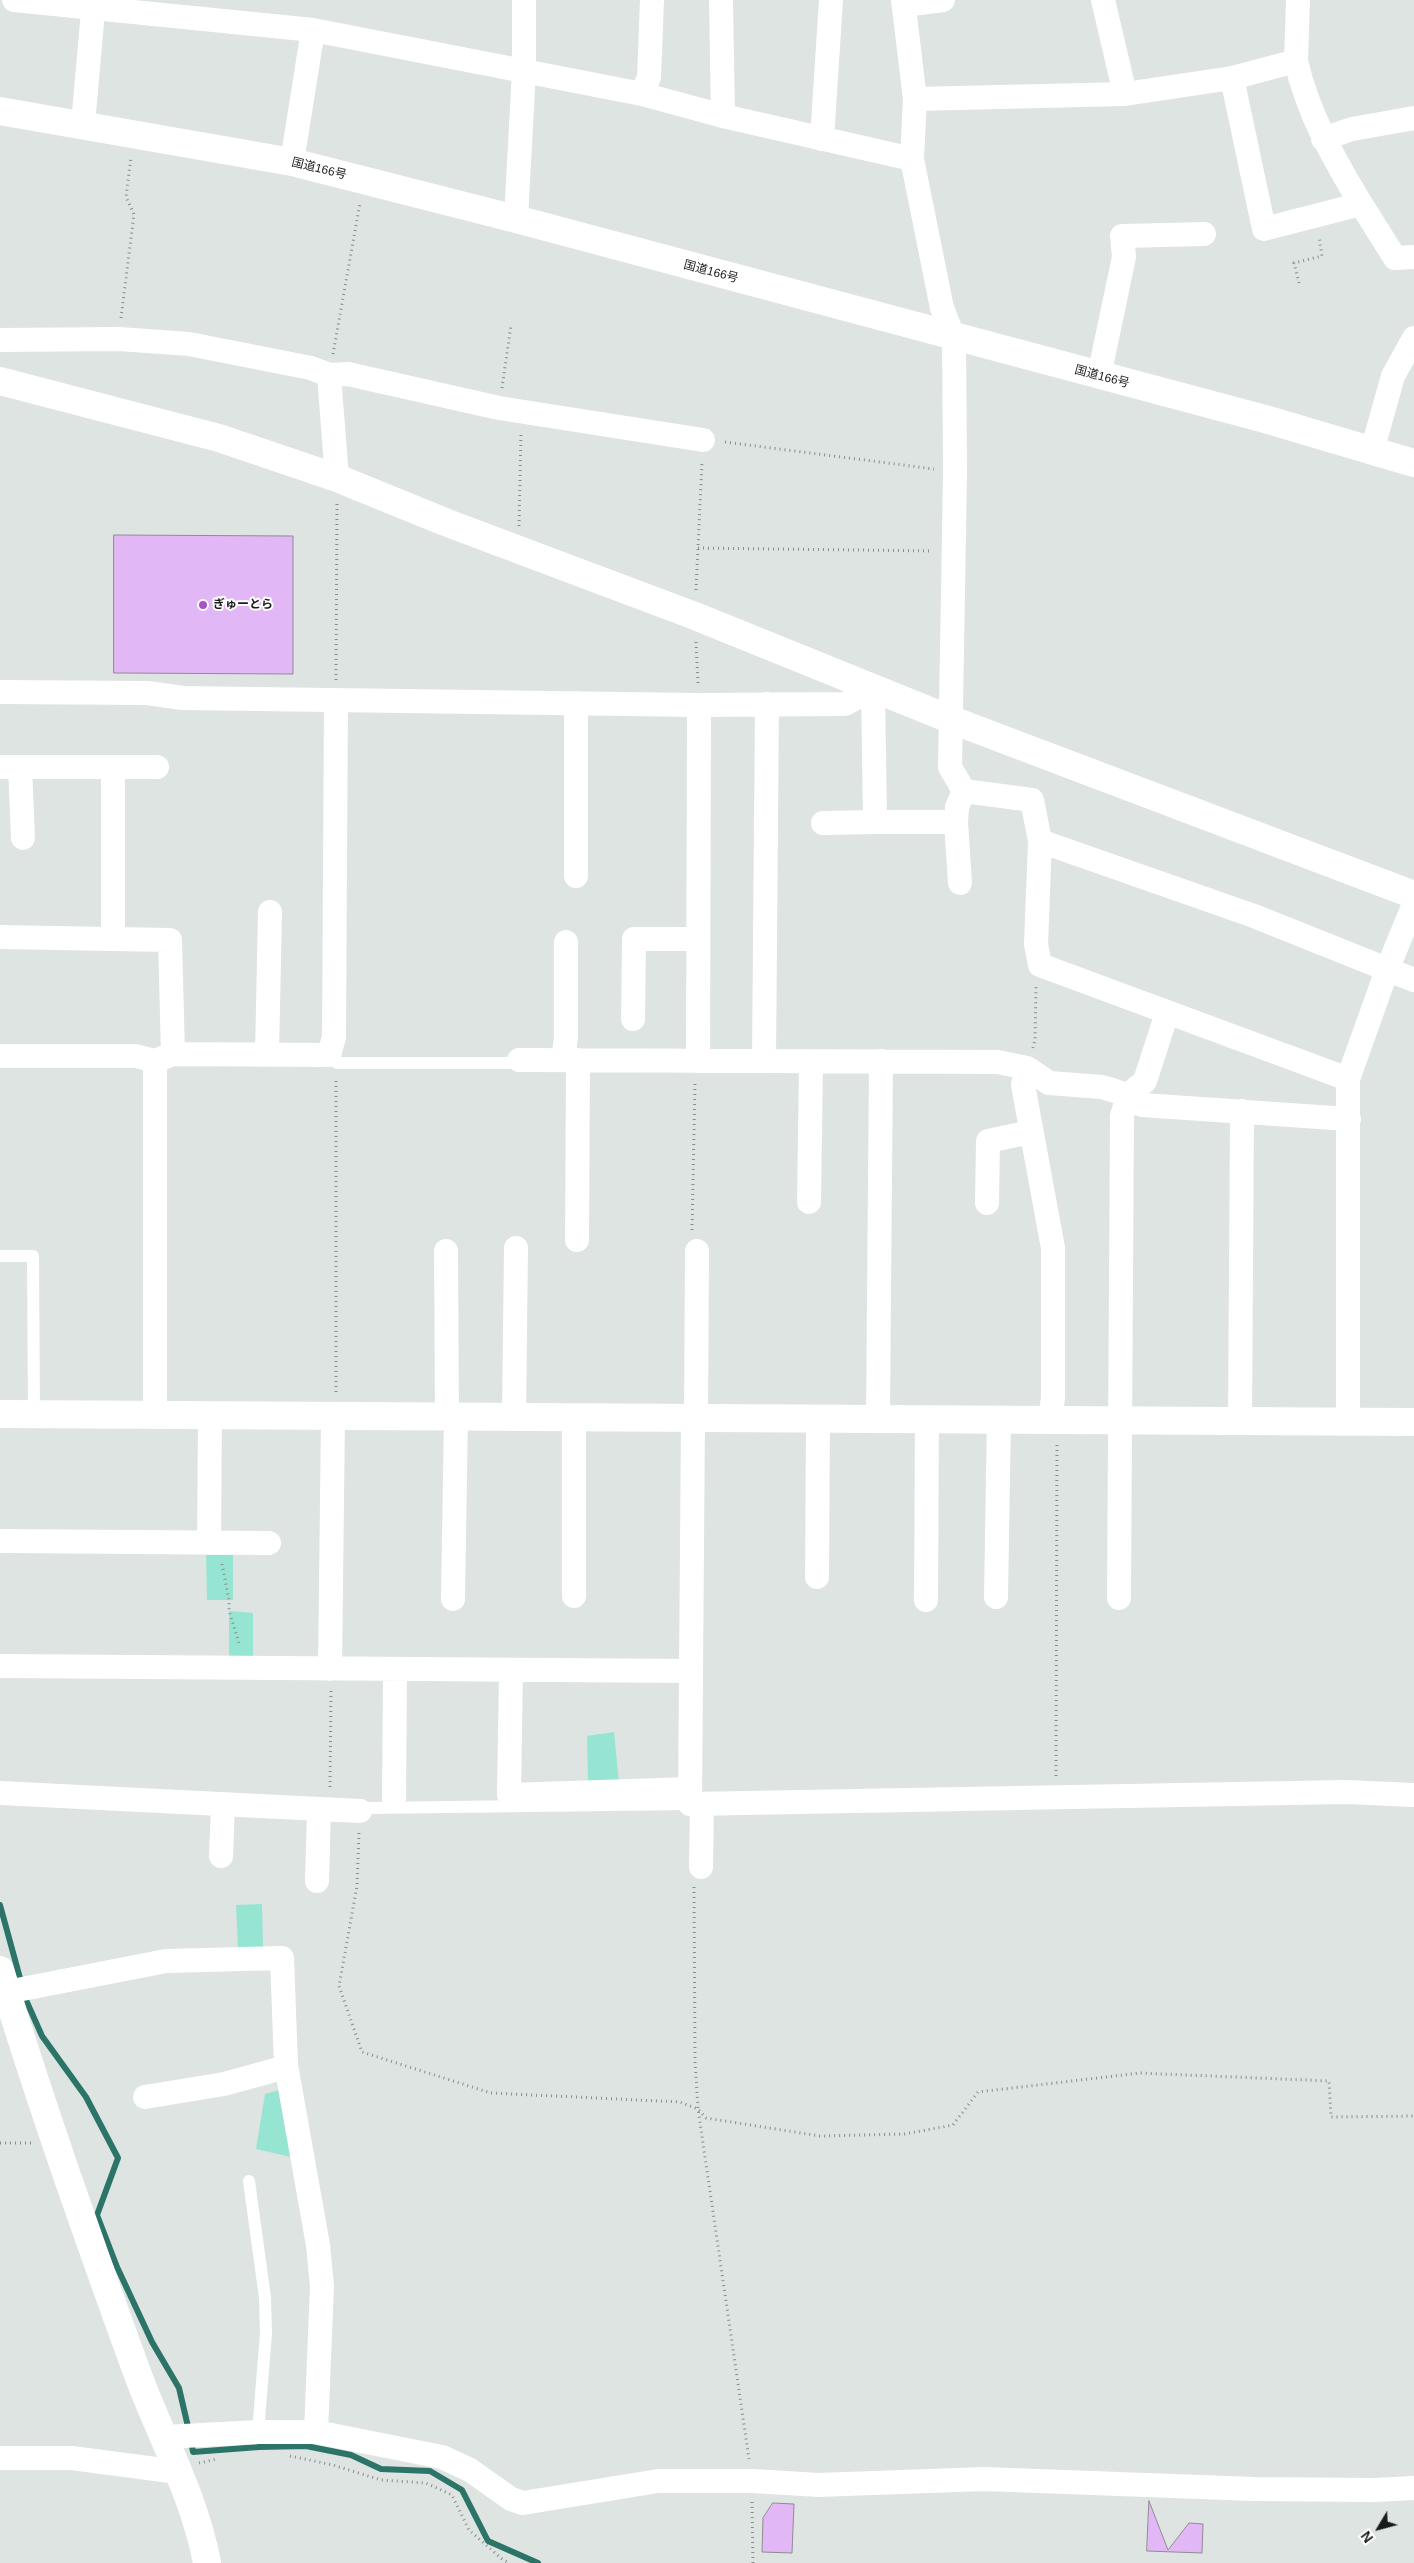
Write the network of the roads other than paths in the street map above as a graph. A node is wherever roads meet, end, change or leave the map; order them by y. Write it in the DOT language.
graph roads {
  1 [pos="14,0"];
  2 [pos="524,0"];
  3 [pos="721,0"];
  4 [pos="831,0"];
  5 [pos="943,0"];
  6 [pos="1103,0"];
  7 [pos="1298,0"];
  8 [pos="649,1"];
  9 [pos="903,2"];
  10 [pos="93,5"];
  11 [pos="313,30"];
  12 [pos="1296,61"];
  13 [pos="524,70"];
  14 [pos="1232,78"];
  15 [pos="642,94"];
  16 [pos="1124,94"];
  17 [pos="916,99"];
  18 [pos="0,111"];
  19 [pos="723,116"];
  20 [pos="1414,118"];
  21 [pos="83,124"];
  22 [pos="822,139"];
  23 [pos="1323,139"];
  24 [pos="912,159"];
  25 [pos="292,162"];
  26 [pos="1360,204"];
  27 [pos="516,219"];
  28 [pos="1204,234"];
  29 [pos="1414,257"];
  30 [pos="954,338"];
  31 [pos="1414,338"];
  32 [pos="0,340"];
  33 [pos="329,375"];
  34 [pos="1099,376"];
  35 [pos="0,381"];
  36 [pos="703,440"];
  37 [pos="1372,451"];
  38 [pos="1414,463"];
  39 [pos="337,478"];
  40 [pos="873,689"];
  41 [pos="0,692"];
  42 [pos="336,700"];
  43 [pos="576,703"];
  44 [pos="767,704"];
  45 [pos="699,705"];
  46 [pos="952,720"];
  47 [pos="10,767"];
  48 [pos="113,767"];
  49 [pos="157,767"];
  50 [pos="964,790"];
  51 [pos="875,822"];
  52 [pos="956,822"];
  53 [pos="824,824"];
  54 [pos="23,838"];
  55 [pos="1040,841"];
  56 [pos="576,876"];
  57 [pos="960,883"];
  58 [pos="1414,895"];
  59 [pos="1414,904"];
  60 [pos="270,912"];
  61 [pos="0,937"];
  62 [pos="113,938"];
  63 [pos="698,938"];
  64 [pos="566,942"];
  65 [pos="1387,970"];
  66 [pos="1414,980"];
  67 [pos="1167,1013"];
  68 [pos="633,1019"];
  69 [pos="267,1054"];
  70 [pos="0,1056"];
  71 [pos="164,1058"];
  72 [pos="333,1059"];
  73 [pos="519,1060"];
  74 [pos="571,1060"];
  75 [pos="764,1060"];
  76 [pos="696,1061"];
  77 [pos="811,1061"];
  78 [pos="880,1061"];
  79 [pos="1027,1068"];
  80 [pos="1348,1079"];
  81 [pos="1128,1095"];
  82 [pos="1242,1111"];
  83 [pos="1348,1119"];
  84 [pos="1031,1132"];
  85 [pos="809,1202"];
  86 [pos="987,1203"];
  87 [pos="576,1240"];
  88 [pos="516,1248"];
  89 [pos="446,1250"];
  90 [pos="697,1251"];
  91 [pos="0,1256"];
  92 [pos="0,1414"];
  93 [pos="34,1414"];
  94 [pos="155,1414"];
  95 [pos="210,1415"];
  96 [pos="335,1415"];
  97 [pos="451,1416"];
  98 [pos="514,1416"];
  99 [pos="574,1417"];
  100 [pos="694,1417"];
  101 [pos="878,1417"];
  102 [pos="818,1418"];
  103 [pos="927,1418"];
  104 [pos="999,1418"];
  105 [pos="1050,1418"];
  106 [pos="1122,1420"];
  107 [pos="1348,1420"];
  108 [pos="1240,1421"];
  109 [pos="1414,1422"];
  110 [pos="0,1541"];
  111 [pos="216,1543"];
  112 [pos="269,1543"];
  113 [pos="817,1576"];
  114 [pos="574,1596"];
  115 [pos="996,1597"];
  116 [pos="1119,1598"];
  117 [pos="453,1599"];
  118 [pos="926,1600"];
  119 [pos="0,1666"];
  120 [pos="331,1669"];
  121 [pos="395,1670"];
  122 [pos="511,1670"];
  123 [pos="690,1670"];
  124 [pos="0,1793"];
  125 [pos="1414,1795"];
  126 [pos="394,1799"];
  127 [pos="694,1799"];
  128 [pos="223,1805"];
  129 [pos="324,1810"];
  130 [pos="360,1811"];
  131 [pos="221,1856"];
  132 [pos="701,1867"];
  133 [pos="317,1881"];
  134 [pos="13,1985"];
  135 [pos="286,2067"];
  136 [pos="145,2097"];
  137 [pos="249,2181"];
  138 [pos="258,2432"];
  139 [pos="316,2432"];
  140 [pos="182,2436"];
  141 [pos="0,2458"];
  142 [pos="178,2472"];
  143 [pos="1414,2488"];
  144 [pos="207,2563"];
  1 -- 10 [label="street"];
  2 -- 13 [label="street"];
  3 -- 19 [label="street"];
  4 -- 22 [label="street"];
  5 -- 9 [label="street"];
  6 -- 16 [label="street"];
  7 -- 12 [label="street"];
  8 -- 15 [label="street"];
  9 -- 17 [label="street"];
  10 -- 11 [label="street"];
  10 -- 21 [label="street"];
  11 -- 13 [label="street"];
  11 -- 25 [label="street"];
  12 -- 14 [label="street"];
  12 -- 23 [label="street"];
  13 -- 15 [label="street"];
  13 -- 27 [label="street"];
  14 -- 16 [label="street"];
  14 -- 26 [label="street"];
  15 -- 19 [label="street"];
  16 -- 17 [label="street"];
  17 -- 24 [label="street"];
  18 -- 21 [label="main road, 国道166号"];
  19 -- 22 [label="street"];
  20 -- 23 [label="street"];
  21 -- 25 [label="main road, 国道166号"];
  22 -- 24 [label="street"];
  23 -- 26 [label="street"];
  24 -- 30 [label="street"];
  25 -- 27 [label="main road, 国道166号"];
  26 -- 29 [label="street"];
  27 -- 30 [label="main road, 国道166号"];
  28 -- 34 [label="street"];
  30 -- 34 [label="main road, 国道166号"];
  30 -- 46 [label="street"];
  31 -- 37 [label="street"];
  32 -- 33 [label="street"];
  33 -- 36 [label="street"];
  33 -- 39 [label="street"];
  34 -- 37 [label="main road, 国道166号"];
  35 -- 39 [label="main road"];
  37 -- 38 [label="main road, 国道166号"];
  39 -- 40 [label="main road"];
  40 -- 44 [label="street"];
  40 -- 46 [label="main road"];
  40 -- 51 [label="street"];
  41 -- 42 [label="street"];
  42 -- 43 [label="street"];
  42 -- 72 [label="street"];
  43 -- 45 [label="street"];
  43 -- 56 [label="street"];
  44 -- 45 [label="street"];
  44 -- 75 [label="street"];
  45 -- 63 [label="street"];
  46 -- 50 [label="street"];
  46 -- 58 [label="main road"];
  47 -- 48 [label="street"];
  47 -- 54 [label="street"];
  48 -- 49 [label="street"];
  48 -- 62 [label="street"];
  50 -- 52 [label="street"];
  50 -- 55 [label="street"];
  51 -- 52 [label="street"];
  51 -- 53 [label="street"];
  52 -- 57 [label="street"];
  55 -- 65 [label="street"];
  55 -- 67 [label="street"];
  59 -- 65 [label="street"];
  60 -- 69 [label="street"];
  61 -- 62 [label="street"];
  62 -- 71 [label="street"];
  63 -- 68 [label="street"];
  63 -- 76 [label="street"];
  64 -- 74 [label="street"];
  65 -- 66 [label="street"];
  65 -- 80 [label="street"];
  67 -- 80 [label="street"];
  67 -- 81 [label="street"];
  69 -- 71 [label="street"];
  69 -- 72 [label="street"];
  70 -- 71 [label="street"];
  71 -- 94 [label="street"];
  72 -- 73 [label="lane"];
  73 -- 74 [label="street"];
  74 -- 76 [label="street"];
  74 -- 87 [label="street"];
  75 -- 76 [label="street"];
  75 -- 77 [label="street"];
  77 -- 78 [label="street"];
  77 -- 85 [label="street"];
  78 -- 79 [label="street"];
  78 -- 101 [label="street"];
  79 -- 81 [label="street"];
  79 -- 84 [label="street"];
  80 -- 83 [label="street"];
  81 -- 82 [label="street"];
  81 -- 106 [label="street"];
  82 -- 83 [label="street"];
  82 -- 108 [label="street"];
  83 -- 107 [label="street"];
  84 -- 86 [label="street"];
  84 -- 105 [label="street"];
  88 -- 98 [label="street"];
  89 -- 97 [label="street"];
  90 -- 100 [label="street"];
  91 -- 93 [label="lane"];
  92 -- 93 [label="main road"];
  93 -- 94 [label="main road"];
  94 -- 95 [label="main road"];
  95 -- 96 [label="main road"];
  95 -- 111 [label="street"];
  96 -- 97 [label="main road"];
  96 -- 120 [label="street"];
  97 -- 98 [label="main road"];
  97 -- 117 [label="street"];
  98 -- 99 [label="main road"];
  99 -- 100 [label="main road"];
  99 -- 114 [label="street"];
  100 -- 102 [label="main road"];
  100 -- 123 [label="street"];
  101 -- 102 [label="main road"];
  101 -- 103 [label="main road"];
  102 -- 113 [label="street"];
  103 -- 104 [label="main road"];
  103 -- 118 [label="street"];
  104 -- 105 [label="main road"];
  104 -- 115 [label="street"];
  105 -- 106 [label="main road"];
  106 -- 108 [label="main road"];
  106 -- 116 [label="street"];
  107 -- 108 [label="main road"];
  107 -- 109 [label="main road"];
  110 -- 111 [label="street"];
  111 -- 112 [label="street"];
  119 -- 120 [label="street"];
  120 -- 121 [label="street"];
  121 -- 122 [label="street"];
  121 -- 126 [label="street"];
  122 -- 123 [label="street"];
  122 -- 127 [label="street"];
  123 -- 127 [label="street"];
  124 -- 128 [label="street"];
  125 -- 127 [label="street"];
  127 -- 130 [label="lane"];
  127 -- 132 [label="street"];
  128 -- 129 [label="street"];
  128 -- 131 [label="street"];
  129 -- 130 [label="street"];
  129 -- 133 [label="street"];
  134 -- 135 [label="street"];
  134 -- 140 [label="main road"];
  135 -- 136 [label="street"];
  135 -- 139 [label="street"];
  137 -- 138 [label="lane"];
  138 -- 139 [label="street"];
  138 -- 140 [label="street"];
  139 -- 143 [label="street"];
  140 -- 142 [label="main road"];
  141 -- 142 [label="street"];
  142 -- 144 [label="main road"];
}
